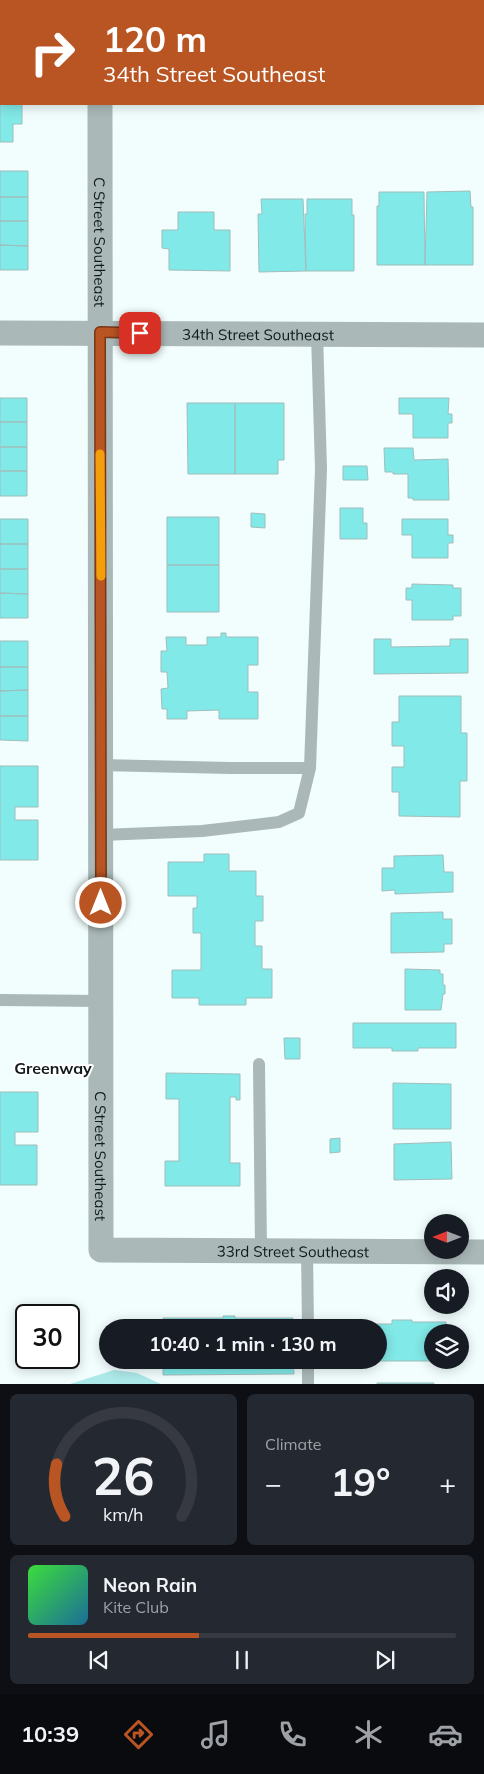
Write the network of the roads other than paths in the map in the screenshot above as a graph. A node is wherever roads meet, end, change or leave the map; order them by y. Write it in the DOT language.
graph roads {
  1 [pos="100,105"];
  2 [pos="100,332"];
  3 [pos="0,333"];
  4 [pos="317,334"];
  5 [pos="484,335"];
  6 [pos="101,765"];
  7 [pos="310,768"];
  8 [pos="101,835"];
  9 [pos="0,1000"];
  10 [pos="101,1001"];
  11 [pos="259,1064"];
  12 [pos="101,1250"];
  13 [pos="261,1251"];
  14 [pos="307,1251"];
  15 [pos="484,1252"];
  16 [pos="308,1319"];
  17 [pos="308,1369"];
  18 [pos="308,1384"];
  1 -- 2 [label="street, C Street Southeast"];
  2 -- 3 [label="street, 34th Street Southeast"];
  2 -- 4 [label="street, 34th Street Southeast"];
  2 -- 6 [label="street, C Street Southeast"];
  4 -- 5 [label="street, 34th Street Southeast"];
  4 -- 7 [label="lane"];
  6 -- 7 [label="lane"];
  6 -- 8 [label="street, C Street Southeast"];
  7 -- 8 [label="lane"];
  8 -- 10 [label="street, C Street Southeast"];
  9 -- 10 [label="lane"];
  10 -- 12 [label="street, C Street Southeast"];
  11 -- 13 [label="lane"];
  12 -- 13 [label="street, 33rd Street Southeast"];
  13 -- 14 [label="street, 33rd Street Southeast"];
  14 -- 15 [label="street, 33rd Street Southeast"];
  14 -- 16 [label="lane"];
  17 -- 18 [label="lane"];
}
